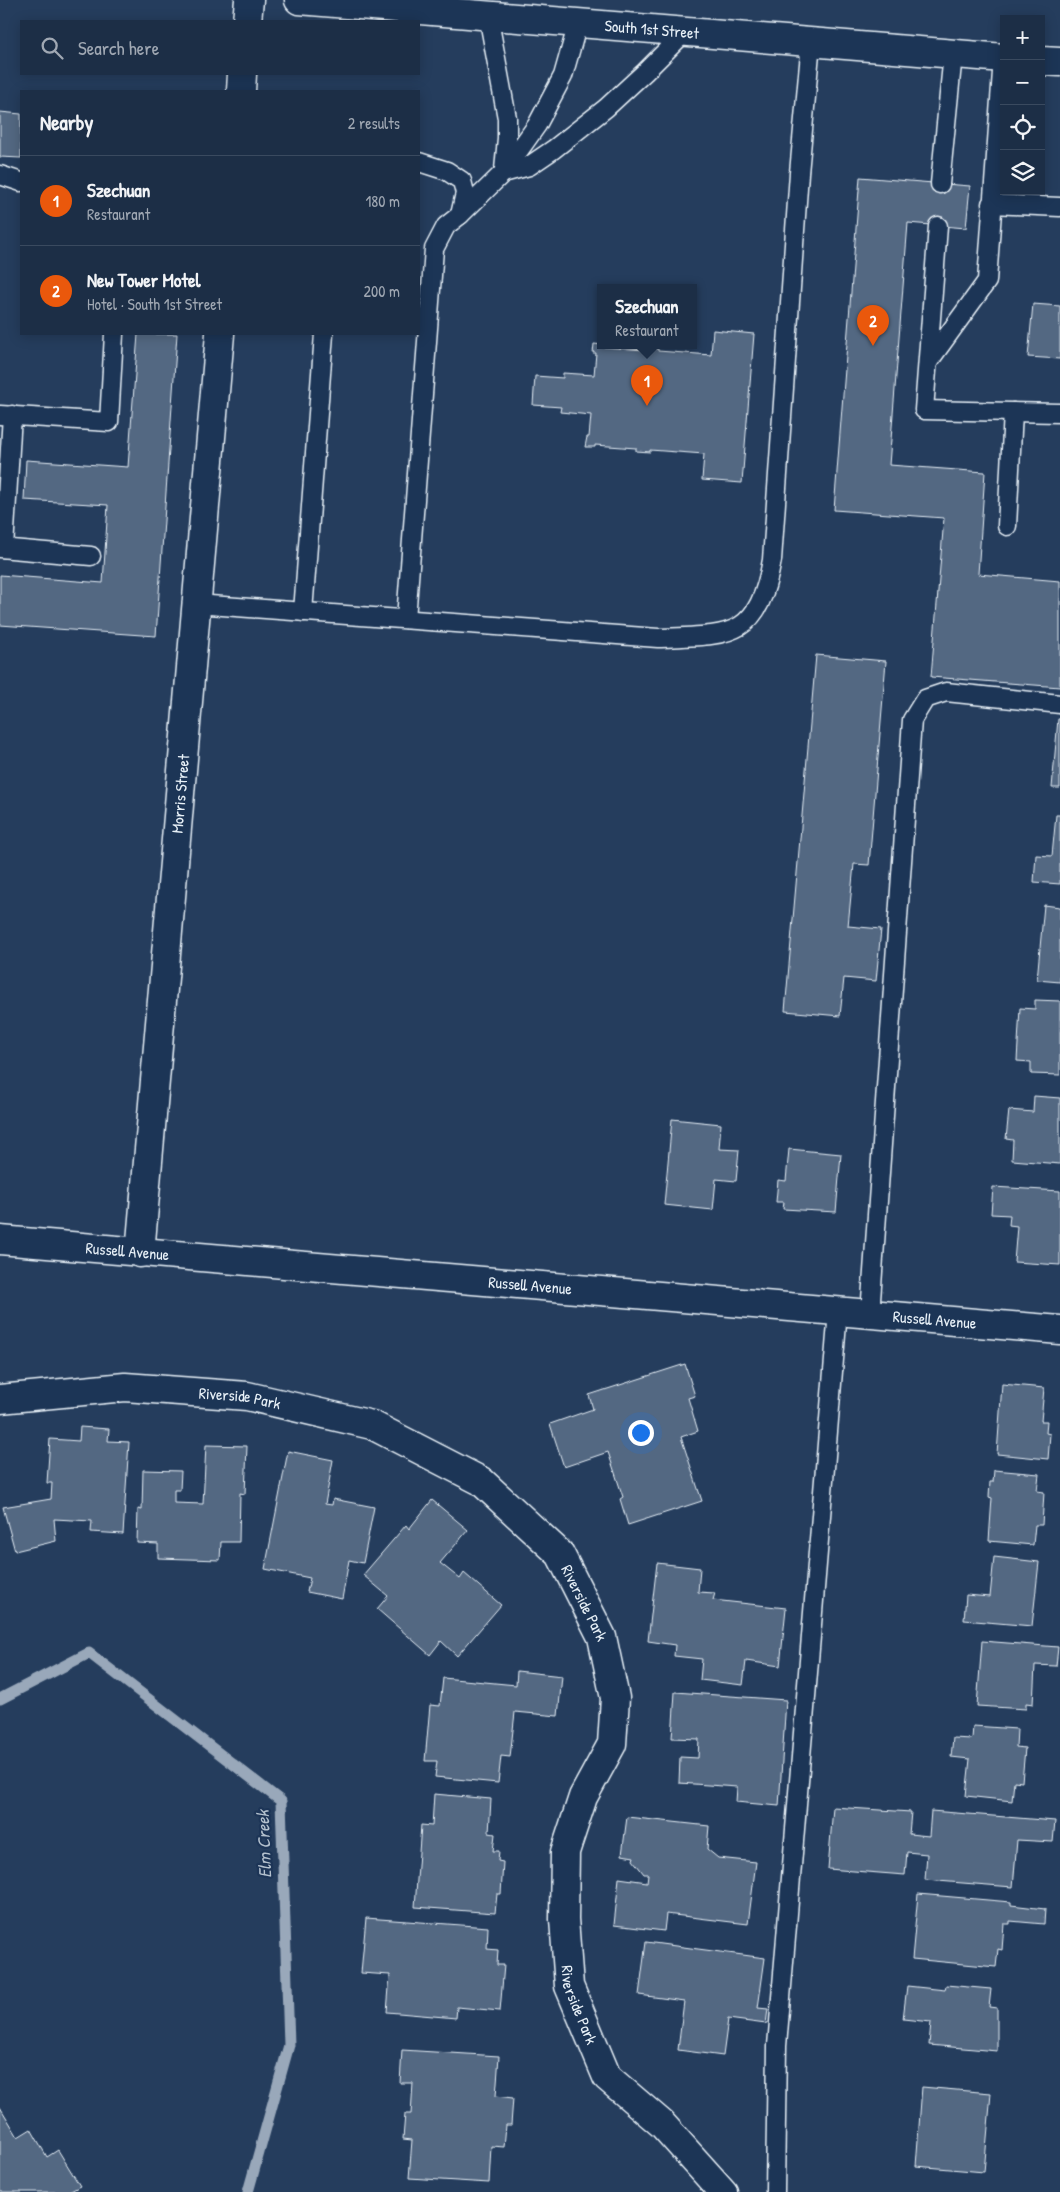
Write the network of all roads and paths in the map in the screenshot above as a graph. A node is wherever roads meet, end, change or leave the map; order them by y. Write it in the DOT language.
graph roads {
  1 [pos="249,0"];
  2 [pos="298,0"];
  3 [pos="488,15"];
  4 [pos="247,20"];
  5 [pos="578,23"];
  6 [pos="685,32"];
  7 [pos="811,42"];
  8 [pos="953,54"];
  9 [pos="1000,58"];
  10 [pos="1004,60"];
  11 [pos="1045,61"];
  12 [pos="1060,62"];
  13 [pos="242,75"];
  14 [pos="241,90"];
  15 [pos="420,162"];
  16 [pos="503,173"];
  17 [pos="0,175"];
  18 [pos="20,182"];
  19 [pos="940,184"];
  20 [pos="991,204"];
  21 [pos="1060,207"];
  22 [pos="460,215"];
  23 [pos="938,226"];
  24 [pos="114,335"];
  25 [pos="220,335"];
  26 [pos="324,335"];
  27 [pos="929,361"];
  28 [pos="1014,412"];
  29 [pos="1060,413"];
  30 [pos="6,415"];
  31 [pos="1007,526"];
  32 [pos="2,548"];
  33 [pos="91,556"];
  34 [pos="196,604"];
  35 [pos="303,612"];
  36 [pos="406,619"];
  37 [pos="1060,704"];
  38 [pos="0,1240"];
  39 [pos="140,1253"];
  40 [pos="838,1311"];
  41 [pos="870,1314"];
  42 [pos="1060,1330"];
  43 [pos="0,1399"];
  44 [pos="723,2192"];
  45 [pos="775,2192"];
  1 -- 4 [label="street"];
  2 -- 3 [label="street, South 1st Street"];
  3 -- 5 [label="street, South 1st Street"];
  3 -- 16 [label="lane"];
  5 -- 6 [label="street, South 1st Street"];
  5 -- 16 [label="lane"];
  6 -- 7 [label="street, South 1st Street"];
  6 -- 16 [label="lane"];
  7 -- 8 [label="street, South 1st Street"];
  7 -- 36 [label="lane"];
  8 -- 9 [label="street, South 1st Street"];
  8 -- 19 [label="lane"];
  10 -- 20 [label="lane"];
  11 -- 12 [label="street"];
  13 -- 14 [label="street"];
  15 -- 22 [label="lane"];
  16 -- 22 [label="lane"];
  17 -- 18 [label="lane"];
  20 -- 21 [label="lane"];
  20 -- 27 [label="lane"];
  22 -- 36 [label="lane"];
  23 -- 27 [label="lane"];
  24 -- 30 [label="lane"];
  25 -- 34 [label="street, Morris Street"];
  26 -- 35 [label="lane"];
  27 -- 28 [label="lane"];
  28 -- 29 [label="lane"];
  28 -- 31 [label="lane"];
  30 -- 32 [label="lane"];
  32 -- 33 [label="lane"];
  34 -- 35 [label="lane"];
  34 -- 39 [label="street, Morris Street"];
  35 -- 36 [label="lane"];
  37 -- 41 [label="lane"];
  38 -- 39 [label="street, Russell Avenue"];
  39 -- 40 [label="street, Russell Avenue"];
  40 -- 41 [label="street, Russell Avenue"];
  40 -- 45 [label="lane"];
  41 -- 42 [label="street, Russell Avenue"];
  43 -- 44 [label="street, Riverside Park"];
}
